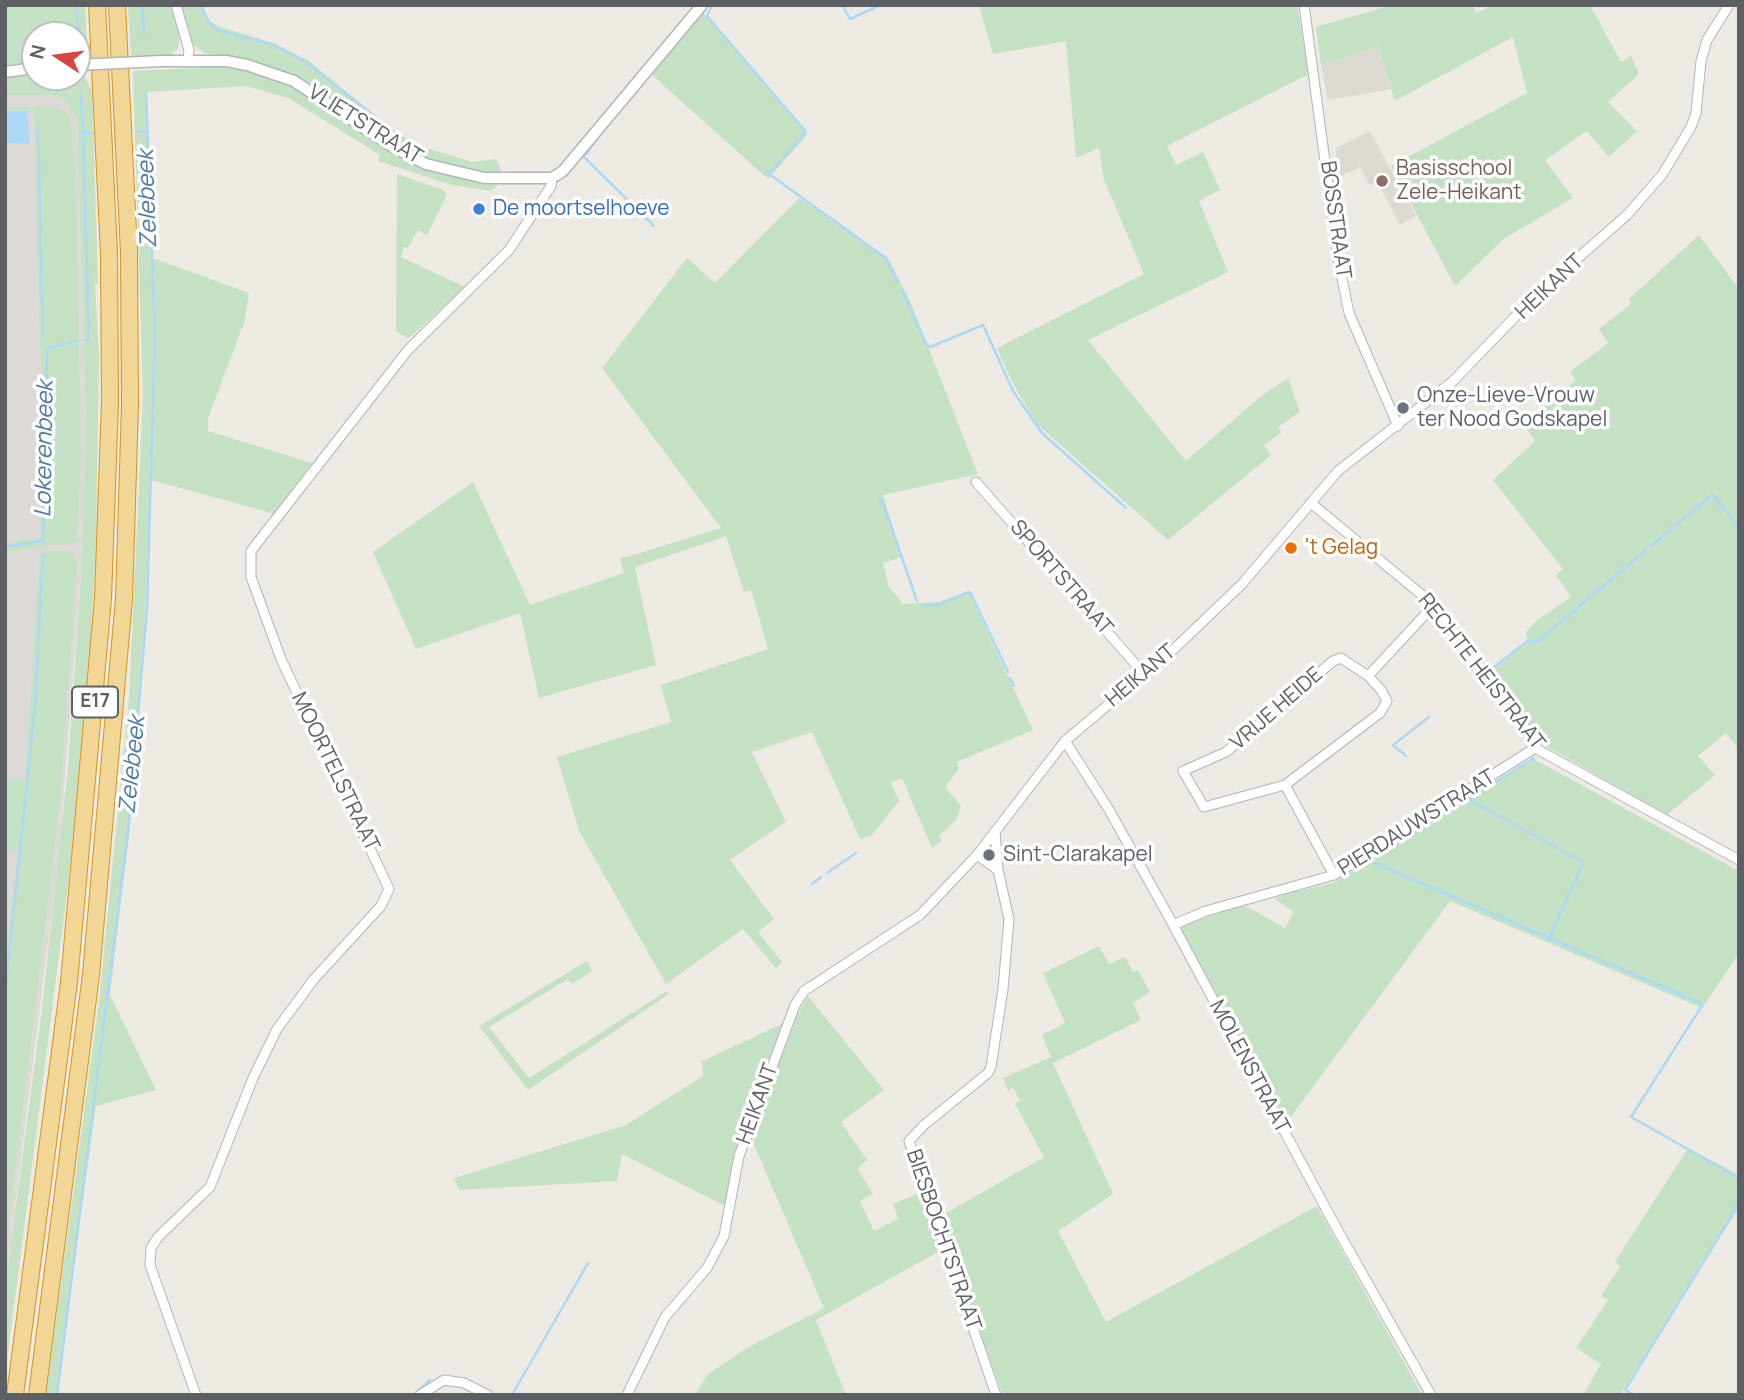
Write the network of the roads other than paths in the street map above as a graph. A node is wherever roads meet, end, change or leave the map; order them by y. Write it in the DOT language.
graph roads {
  1 [pos="97,5"];
  2 [pos="117,5"];
  3 [pos="176,5"];
  4 [pos="702,5"];
  5 [pos="1304,5"];
  6 [pos="1729,5"];
  7 [pos="188,59"];
  8 [pos="91,64"];
  9 [pos="552,178"];
  10 [pos="1398,426"];
  11 [pos="976,482"];
  12 [pos="1311,503"];
  13 [pos="1434,605"];
  14 [pos="1144,674"];
  15 [pos="1368,676"];
  16 [pos="1065,741"];
  17 [pos="1535,748"];
  18 [pos="1285,785"];
  19 [pos="995,831"];
  20 [pos="976,855"];
  21 [pos="1739,860"];
  22 [pos="998,870"];
  23 [pos="1334,876"];
  24 [pos="1173,925"];
  25 [pos="15,1395"];
  26 [pos="37,1395"];
  27 [pos="196,1395"];
  28 [pos="420,1395"];
  29 [pos="488,1395"];
  30 [pos="627,1395"];
  31 [pos="996,1395"];
  32 [pos="1431,1395"];
  1 -- 25 [label="highway, E17"];
  2 -- 26 [label="highway, E17"];
  3 -- 7 [label="street"];
  4 -- 9 [label="street"];
  5 -- 10 [label="street, BOSSTRAAT"];
  6 -- 10 [label="street, HEIKANT"];
  7 -- 8 [label="street, VLIETSTRAAT, bridge"];
  7 -- 9 [label="street, VLIETSTRAAT"];
  9 -- 27 [label="street, MOORTELSTRAAT"];
  10 -- 12 [label="street, HEIKANT"];
  11 -- 14 [label="street, SPORTSTRAAT"];
  12 -- 13 [label="street, RECHTE HEISTRAAT"];
  12 -- 14 [label="street, HEIKANT"];
  13 -- 15 [label="street"];
  13 -- 17 [label="street, RECHTE HEISTRAAT"];
  14 -- 16 [label="street, HEIKANT"];
  15 -- 18 [label="street, VRIJE HEIDE"];
  15 -- 18 [label="street, VRIJE HEIDE"];
  16 -- 19 [label="street, HEIKANT"];
  16 -- 24 [label="street, MOLENSTRAAT"];
  17 -- 21 [label="street, RECHTE HEISTRAAT"];
  17 -- 23 [label="street, PIERDAUWSTRAAT"];
  18 -- 23 [label="street"];
  19 -- 20 [label="street, HEIKANT"];
  19 -- 22 [label="street, BIESBOCHTSTRAAT"];
  20 -- 22 [label="street"];
  20 -- 30 [label="street, HEIKANT"];
  22 -- 31 [label="street, BIESBOCHTSTRAAT"];
  23 -- 24 [label="street, PIERDAUWSTRAAT"];
  24 -- 32 [label="street, MOLENSTRAAT"];
  28 -- 29 [label="street"];
}
